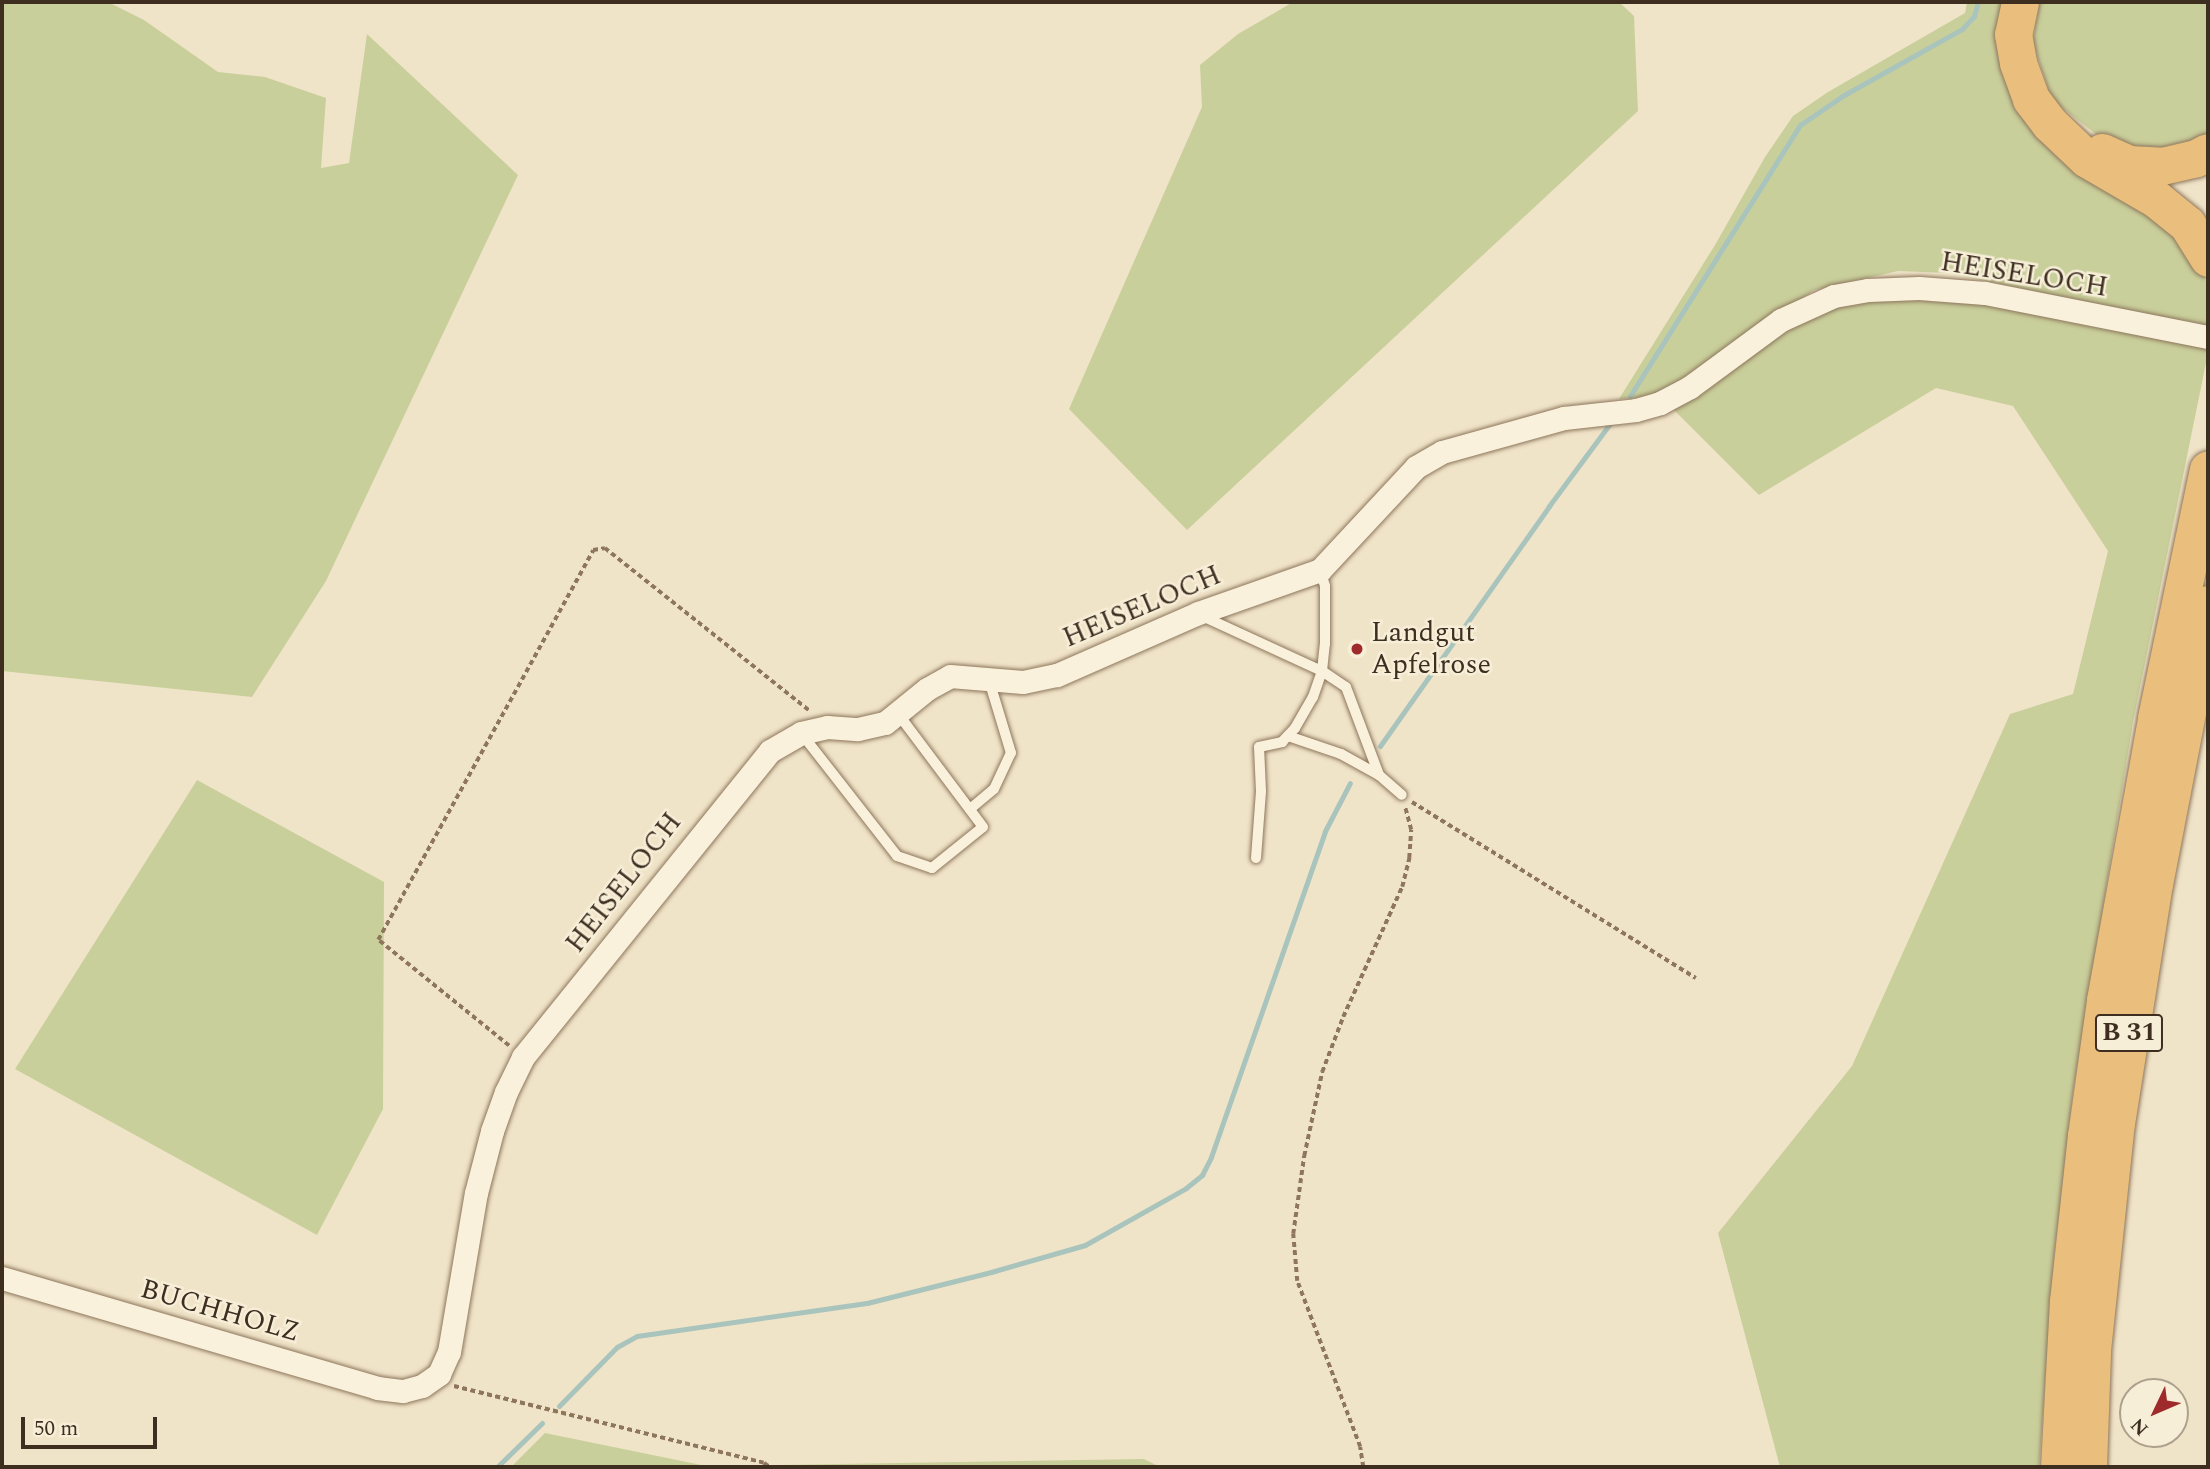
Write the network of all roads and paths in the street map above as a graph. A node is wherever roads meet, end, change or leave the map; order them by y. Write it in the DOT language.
graph roads {
  1 [pos="2020,2"];
  2 [pos="2049,123"];
  3 [pos="2208,152"];
  4 [pos="2208,258"];
  5 [pos="2208,337"];
  6 [pos="2208,469"];
  7 [pos="1320,570"];
  8 [pos="2208,604"];
  9 [pos="1198,613"];
  10 [pos="1322,671"];
  11 [pos="988,679"];
  12 [pos="898,715"];
  13 [pos="827,727"];
  14 [pos="801,733"];
  15 [pos="1288,736"];
  16 [pos="1380,775"];
  17 [pos="1402,795"];
  18 [pos="970,809"];
  19 [pos="1256,858"];
  20 [pos="1696,978"];
  21 [pos="523,1057"];
  22 [pos="2,1278"];
  23 [pos="431,1380"];
  24 [pos="764,1465"];
  25 [pos="770,1467"];
  26 [pos="1363,1467"];
  27 [pos="2059,1467"];
  28 [pos="2088,1467"];
  1 -- 2 [label="highway"];
  2 -- 3 [label="highway"];
  2 -- 4 [label="highway"];
  5 -- 7 [label="street, HEISELOCH"];
  6 -- 27 [label="highway, B 31"];
  7 -- 9 [label="street, HEISELOCH"];
  7 -- 10 [label="lane"];
  8 -- 28 [label="highway, B 31"];
  9 -- 10 [label="lane"];
  9 -- 11 [label="street, HEISELOCH"];
  10 -- 15 [label="lane"];
  10 -- 16 [label="lane"];
  11 -- 12 [label="street, HEISELOCH"];
  11 -- 18 [label="lane"];
  12 -- 13 [label="street, HEISELOCH"];
  12 -- 18 [label="lane"];
  13 -- 14 [label="street, HEISELOCH"];
  13 -- 21 [label="path"];
  14 -- 18 [label="lane"];
  14 -- 21 [label="street, HEISELOCH"];
  15 -- 16 [label="lane"];
  15 -- 19 [label="lane"];
  16 -- 17 [label="lane"];
  17 -- 20 [label="path"];
  17 -- 26 [label="path"];
  21 -- 23 [label="street, HEISELOCH"];
  22 -- 23 [label="street, BUCHHOLZ"];
  23 -- 24 [label="path"];
  24 -- 25 [label="path"];
}
